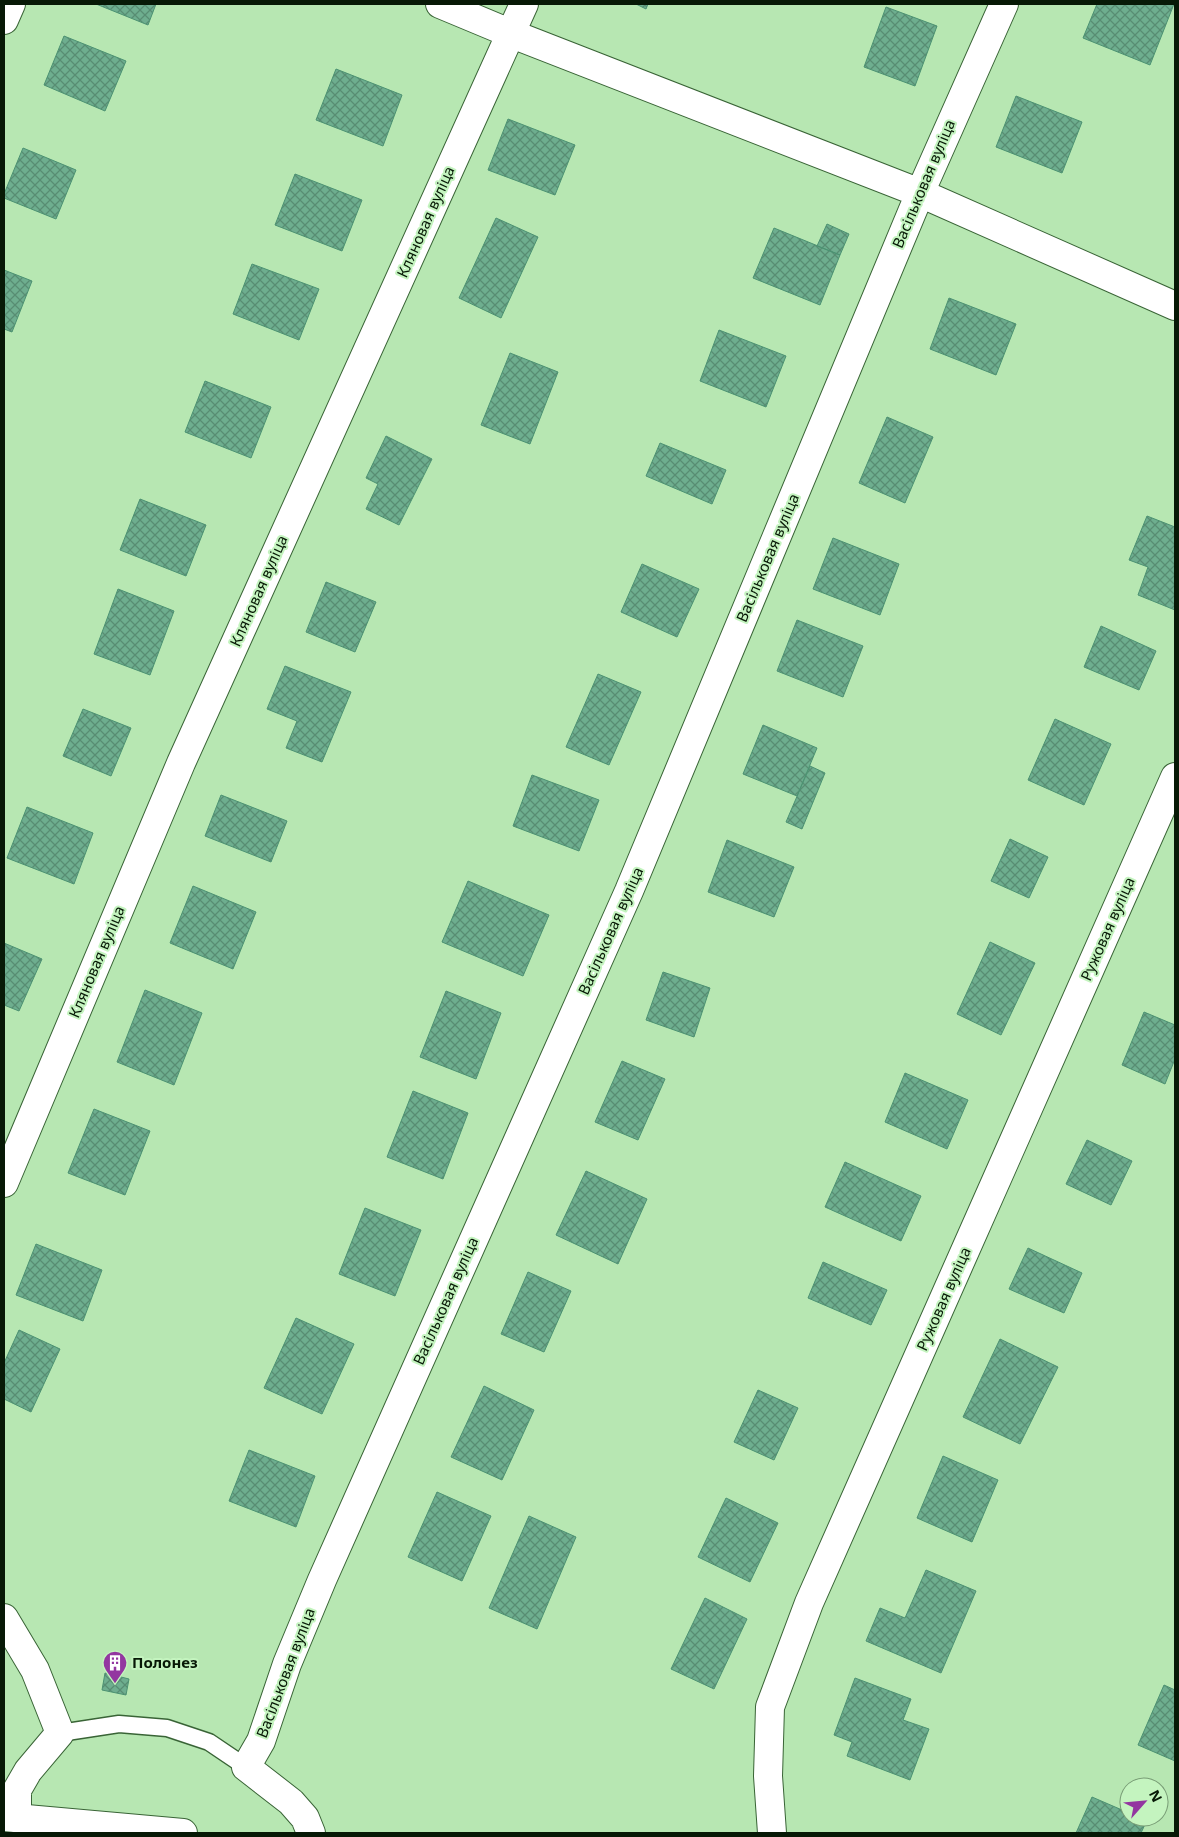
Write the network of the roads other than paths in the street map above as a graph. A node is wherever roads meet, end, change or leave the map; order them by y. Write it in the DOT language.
graph roads {
  1 [pos="11,4"];
  2 [pos="440,4"];
  3 [pos="524,4"];
  4 [pos="1004,4"];
  5 [pos="4,20"];
  6 [pos="512,34"];
  7 [pos="920,193"];
  8 [pos="1175,306"];
  9 [pos="1175,777"];
  10 [pos="4,1183"];
  11 [pos="4,1618"];
  12 [pos="60,1734"];
  13 [pos="246,1767"];
  14 [pos="10,1818"];
  15 [pos="183,1833"];
  16 [pos="312,1833"];
  17 [pos="772,1833"];
  1 -- 5 [label="street"];
  2 -- 6 [label="street"];
  3 -- 6 [label="street, Кляновая вуліца"];
  4 -- 7 [label="street, Васільковая вуліца"];
  6 -- 7 [label="street"];
  6 -- 10 [label="street, Кляновая вуліца"];
  7 -- 8 [label="street"];
  7 -- 13 [label="street, Васільковая вуліца"];
  9 -- 17 [label="street, Ружовая вуліца"];
  11 -- 12 [label="street"];
  12 -- 13 [label="lane"];
  12 -- 14 [label="street"];
  13 -- 16 [label="street"];
  14 -- 15 [label="street"];
}
